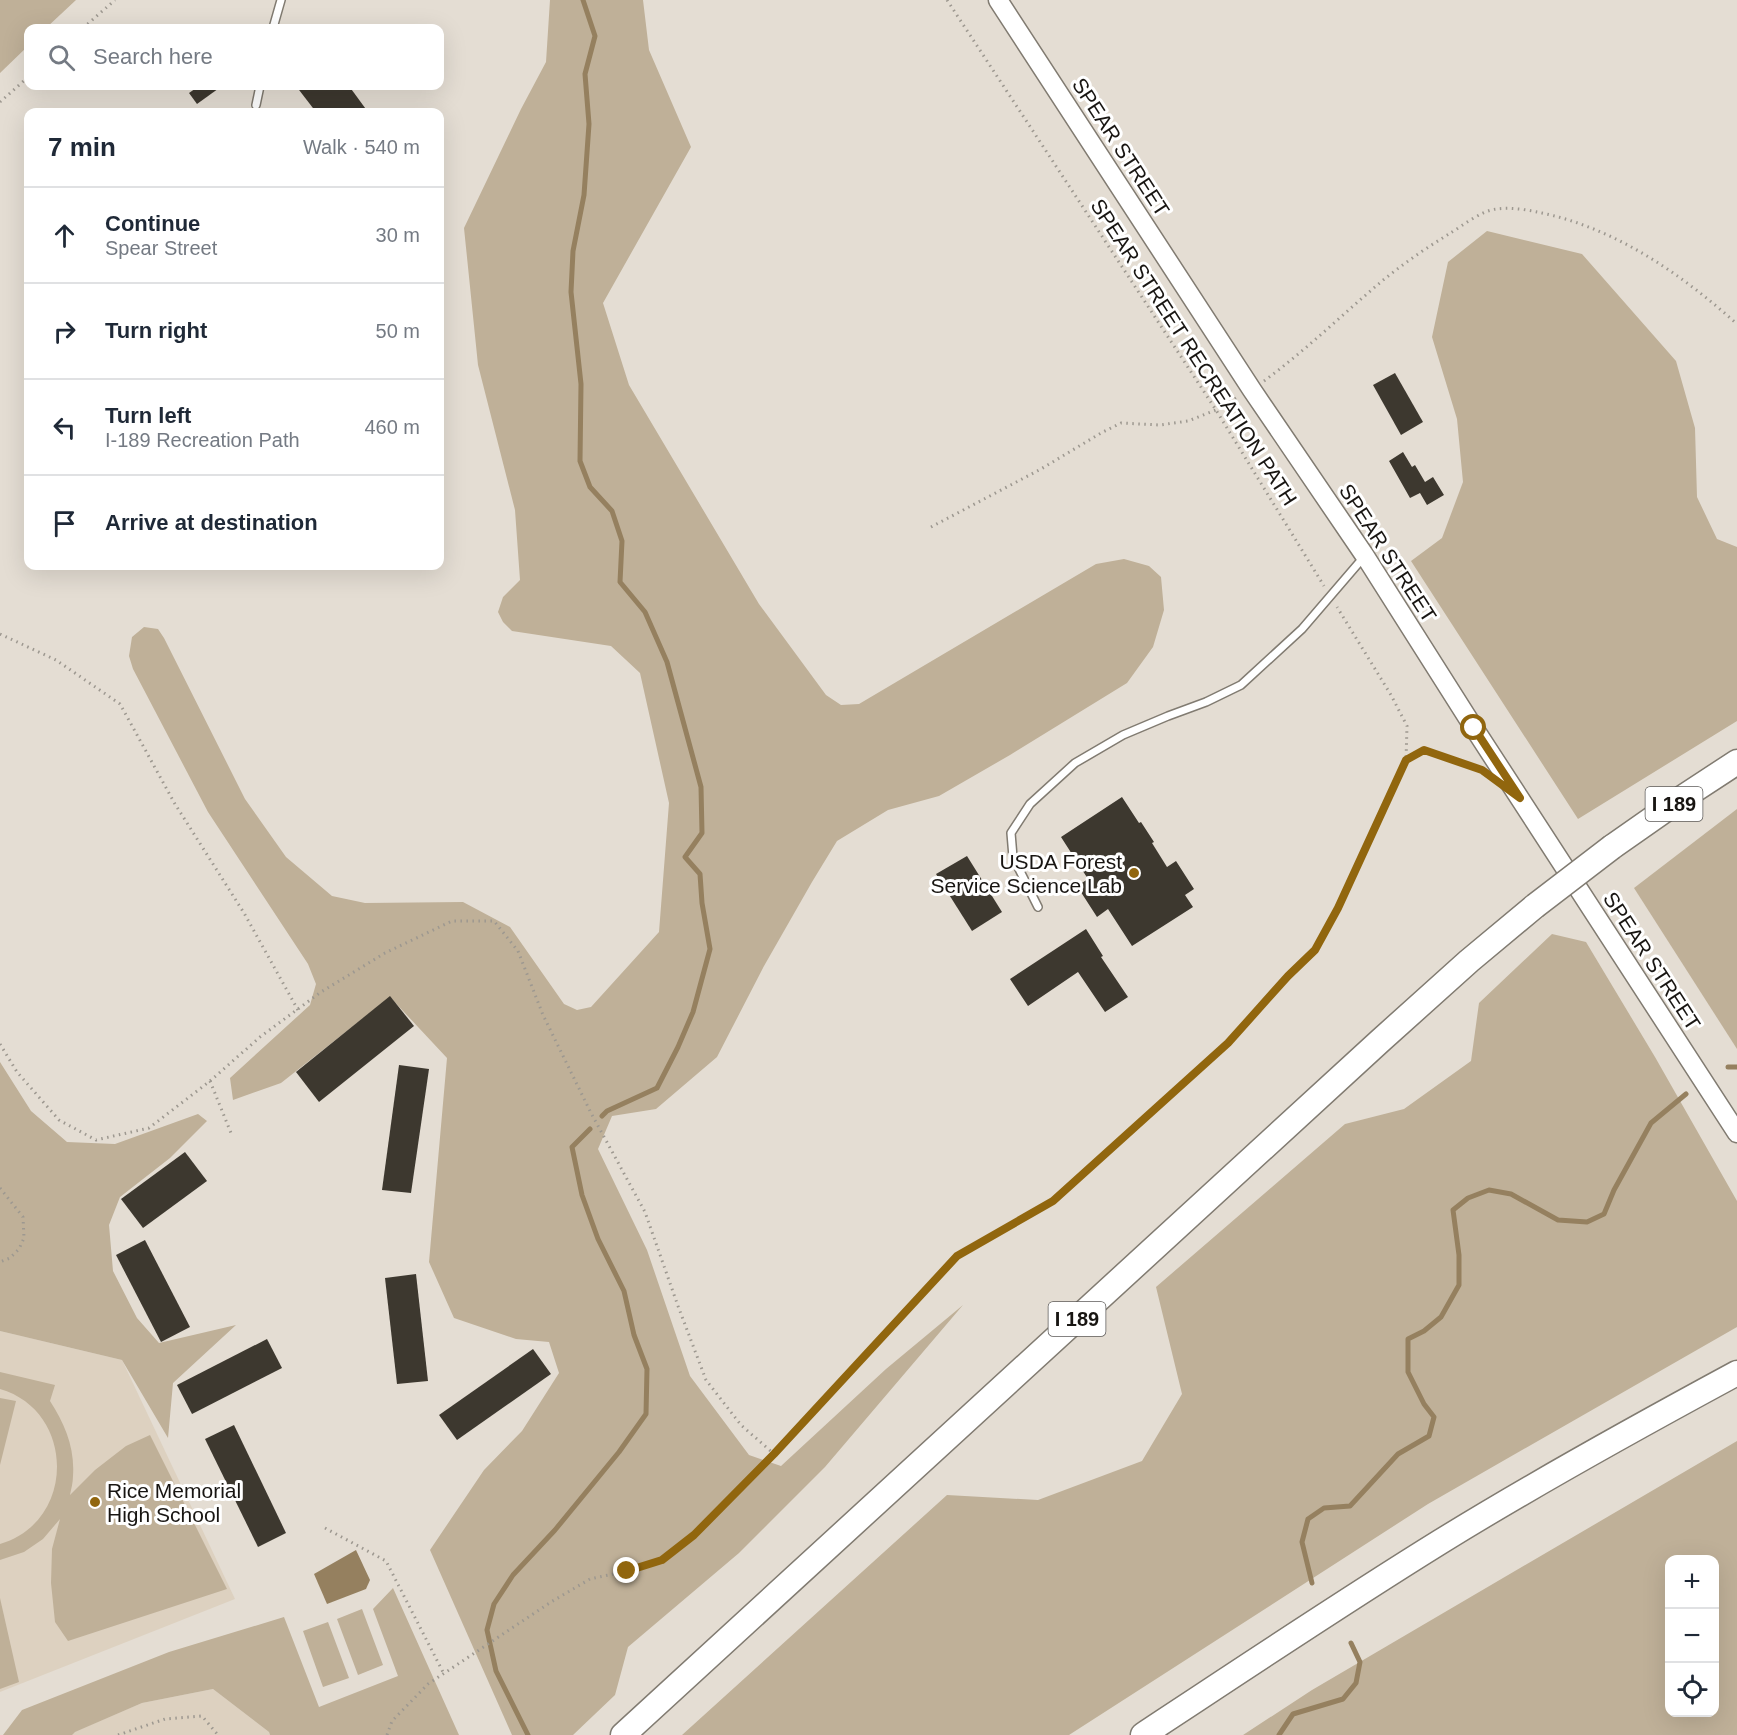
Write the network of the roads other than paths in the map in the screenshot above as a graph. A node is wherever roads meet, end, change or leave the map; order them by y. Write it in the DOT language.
graph roads {
  1 [pos="281,0"];
  2 [pos="998,0"];
  3 [pos="274,24"];
  4 [pos="259,90"];
  5 [pos="256,105"];
  6 [pos="1365,556"];
  7 [pos="1737,762"];
  8 [pos="1038,907"];
  9 [pos="1737,1133"];
  10 [pos="1737,1373"];
  11 [pos="623,1735"];
  12 [pos="1143,1735"];
  1 -- 3 [label="lane"];
  2 -- 6 [label="main road, SPEAR STREET"];
  4 -- 5 [label="lane"];
  6 -- 8 [label="lane"];
  6 -- 9 [label="main road, SPEAR STREET"];
  7 -- 11 [label="highway, I 189, bridge"];
  10 -- 12 [label="highway"];
}
